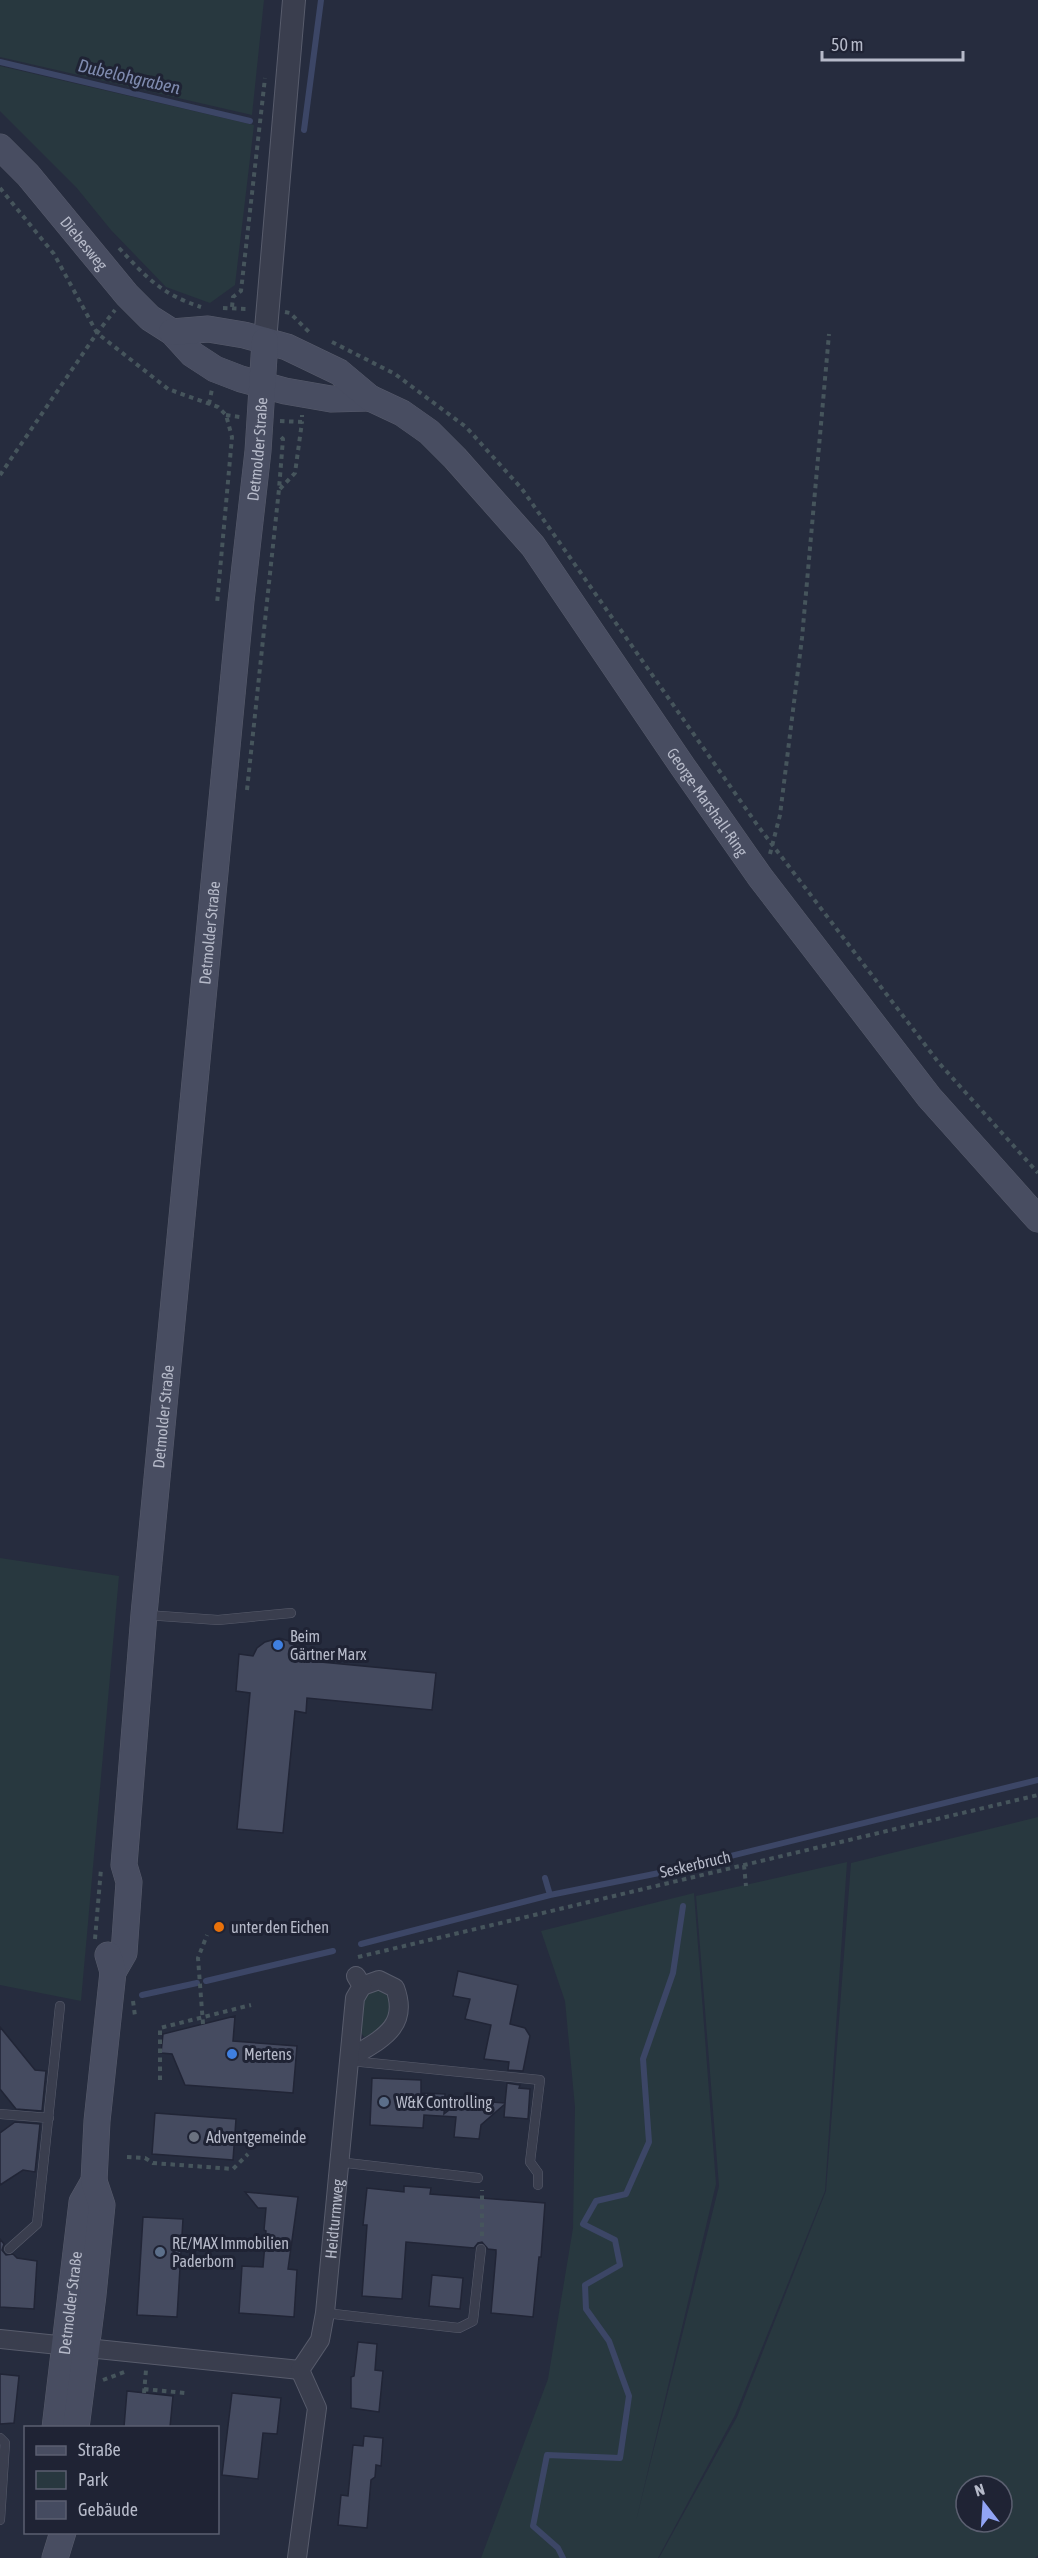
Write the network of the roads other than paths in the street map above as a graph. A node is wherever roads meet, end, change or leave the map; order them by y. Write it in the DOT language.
graph roads {
  1 [pos="294,0"];
  2 [pos="0,147"];
  3 [pos="172,332"];
  4 [pos="265,340"];
  5 [pos="263,386"];
  6 [pos="370,398"];
  7 [pos="1038,1219"];
  8 [pos="144,1614"];
  9 [pos="291,1614"];
  10 [pos="60,2006"];
  11 [pos="350,2059"];
  12 [pos="0,2114"];
  13 [pos="49,2118"];
  14 [pos="338,2162"];
  15 [pos="478,2178"];
  16 [pos="538,2185"];
  17 [pos="9,2249"];
  18 [pos="481,2249"];
  19 [pos="326,2313"];
  20 [pos="0,2339"];
  21 [pos="76,2346"];
  22 [pos="300,2370"];
  23 [pos="55,2426"];
  24 [pos="76,2426"];
  25 [pos="0,2439"];
  26 [pos="0,2520"];
  27 [pos="49,2534"];
  28 [pos="62,2534"];
  29 [pos="55,2558"];
  30 [pos="297,2558"];
  1 -- 4 [label="street, Detmolder Straße"];
  2 -- 3 [label="main road, Diebesweg"];
  3 -- 4 [label="main road"];
  3 -- 5 [label="main road, Diebesweg"];
  4 -- 5 [label="main road, Detmolder Straße"];
  4 -- 6 [label="main road, George-Marshall-Ring"];
  5 -- 6 [label="main road, George-Marshall-Ring"];
  5 -- 8 [label="main road, Detmolder Straße"];
  6 -- 7 [label="main road, George-Marshall-Ring"];
  8 -- 9 [label="lane"];
  8 -- 21 [label="main road, Detmolder Straße"];
  10 -- 13 [label="lane"];
  11 -- 11 [label="street, Heidturmweg"];
  11 -- 14 [label="street, Heidturmweg"];
  11 -- 16 [label="lane"];
  12 -- 13 [label="lane"];
  13 -- 17 [label="lane"];
  14 -- 15 [label="lane"];
  14 -- 19 [label="street, Heidturmweg"];
  18 -- 19 [label="lane"];
  19 -- 22 [label="street, Heidturmweg"];
  20 -- 21 [label="street"];
  21 -- 22 [label="street"];
  21 -- 23 [label="main road, Detmolder Straße"];
  21 -- 24 [label="main road, Detmolder Straße"];
  22 -- 30 [label="street"];
  25 -- 26 [label="lane"];
  27 -- 29 [label="main road"];
  28 -- 29 [label="main road"];
}
